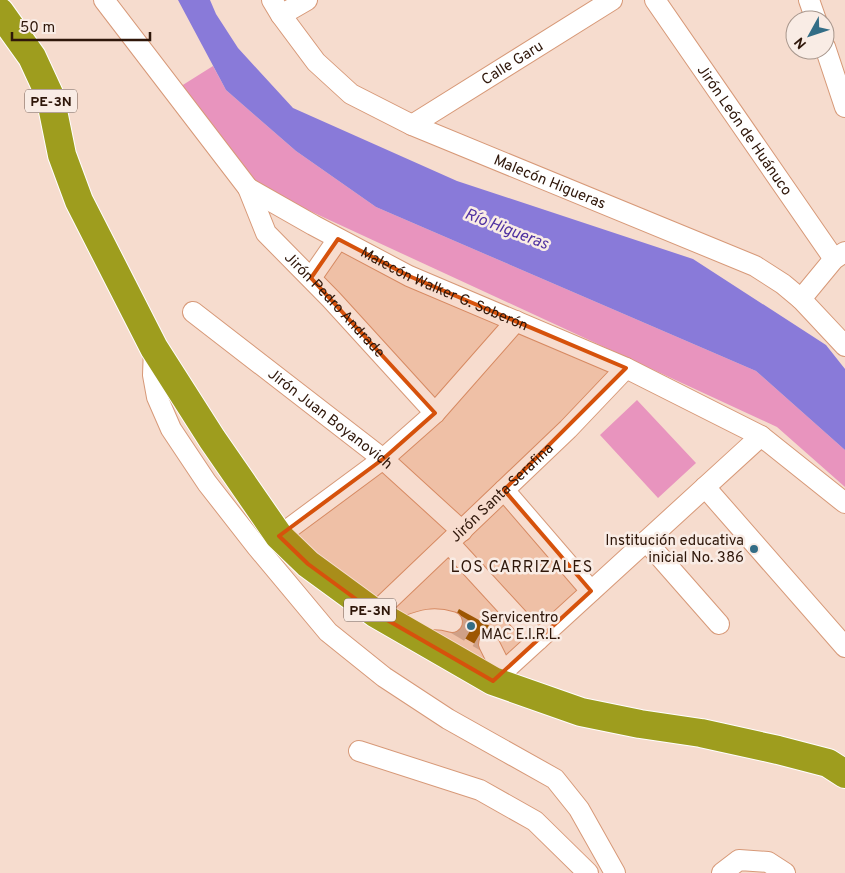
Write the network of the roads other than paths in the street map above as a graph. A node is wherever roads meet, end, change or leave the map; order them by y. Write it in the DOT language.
graph roads {
  1 [pos="104,0"];
  2 [pos="307,0"];
  3 [pos="612,0"];
  4 [pos="655,0"];
  5 [pos="276,8"];
  6 [pos="0,12"];
  7 [pos="829,60"];
  8 [pos="845,107"];
  9 [pos="412,125"];
  10 [pos="248,188"];
  11 [pos="338,239"];
  12 [pos="840,255"];
  13 [pos="311,278"];
  14 [pos="801,300"];
  15 [pos="193,312"];
  16 [pos="516,321"];
  17 [pos="845,346"];
  18 [pos="154,348"];
  19 [pos="626,368"];
  20 [pos="435,413"];
  21 [pos="761,436"];
  22 [pos="383,459"];
  23 [pos="705,487"];
  24 [pos="504,490"];
  25 [pos="845,503"];
  26 [pos="278,536"];
  27 [pos="456,537"];
  28 [pos="646,541"];
  29 [pos="591,591"];
  30 [pos="375,613"];
  31 [pos="452,622"];
  32 [pos="719,624"];
  33 [pos="401,628"];
  34 [pos="538,640"];
  35 [pos="490,644"];
  36 [pos="845,647"];
  37 [pos="493,681"];
  38 [pos="358,751"];
  39 [pos="845,774"];
  40 [pos="588,873"];
  41 [pos="615,873"];
  42 [pos="722,873"];
  43 [pos="785,873"];
  1 -- 10 [label="street, Malecón Walker G. Soberón"];
  2 -- 5 [label="street"];
  3 -- 9 [label="street, Calle Garu"];
  4 -- 12 [label="street, Jirón León de Huánuco"];
  5 -- 9 [label="street, Malecón Higueras"];
  6 -- 18 [label="highway, PE-3N"];
  7 -- 8 [label="street"];
  9 -- 14 [label="street, Malecón Higueras"];
  10 -- 11 [label="street, Malecón Walker G. Soberón"];
  10 -- 13 [label="street, Jirón Pedro Andrade"];
  11 -- 13 [label="street"];
  11 -- 16 [label="street, Malecón Walker G. Soberón"];
  12 -- 14 [label="street"];
  13 -- 20 [label="street, Jirón Pedro Andrade"];
  14 -- 17 [label="street, Malecón Higueras"];
  15 -- 22 [label="street, Jirón Juan Boyanovich"];
  16 -- 19 [label="street, Malecón Walker G. Soberón"];
  16 -- 20 [label="street"];
  18 -- 26 [label="highway, PE-3N"];
  18 -- 41 [label="street"];
  19 -- 21 [label="street, Malecón Walker G. Soberón"];
  19 -- 24 [label="street, Jirón Santa Serafina"];
  20 -- 22 [label="street"];
  21 -- 23 [label="street"];
  21 -- 25 [label="street, Malecón Walker G. Soberón"];
  22 -- 26 [label="street"];
  22 -- 27 [label="street, Jirón Juan Boyanovich"];
  23 -- 28 [label="street"];
  23 -- 36 [label="street"];
  24 -- 27 [label="street, Jirón Santa Serafina"];
  24 -- 29 [label="street"];
  26 -- 30 [label="highway, PE-3N"];
  27 -- 30 [label="street, Jirón Santa Serafina"];
  27 -- 34 [label="street, Jirón Juan Boyanovich"];
  28 -- 29 [label="street"];
  28 -- 32 [label="street"];
  29 -- 34 [label="street"];
  30 -- 33 [label="highway, PE-3N"];
  31 -- 33 [label="street"];
  33 -- 37 [label="highway, PE-3N"];
  34 -- 37 [label="street"];
  35 -- 37 [label="street"];
  37 -- 39 [label="highway, PE-3N"];
  38 -- 40 [label="street"];
  42 -- 43 [label="street"];
}
